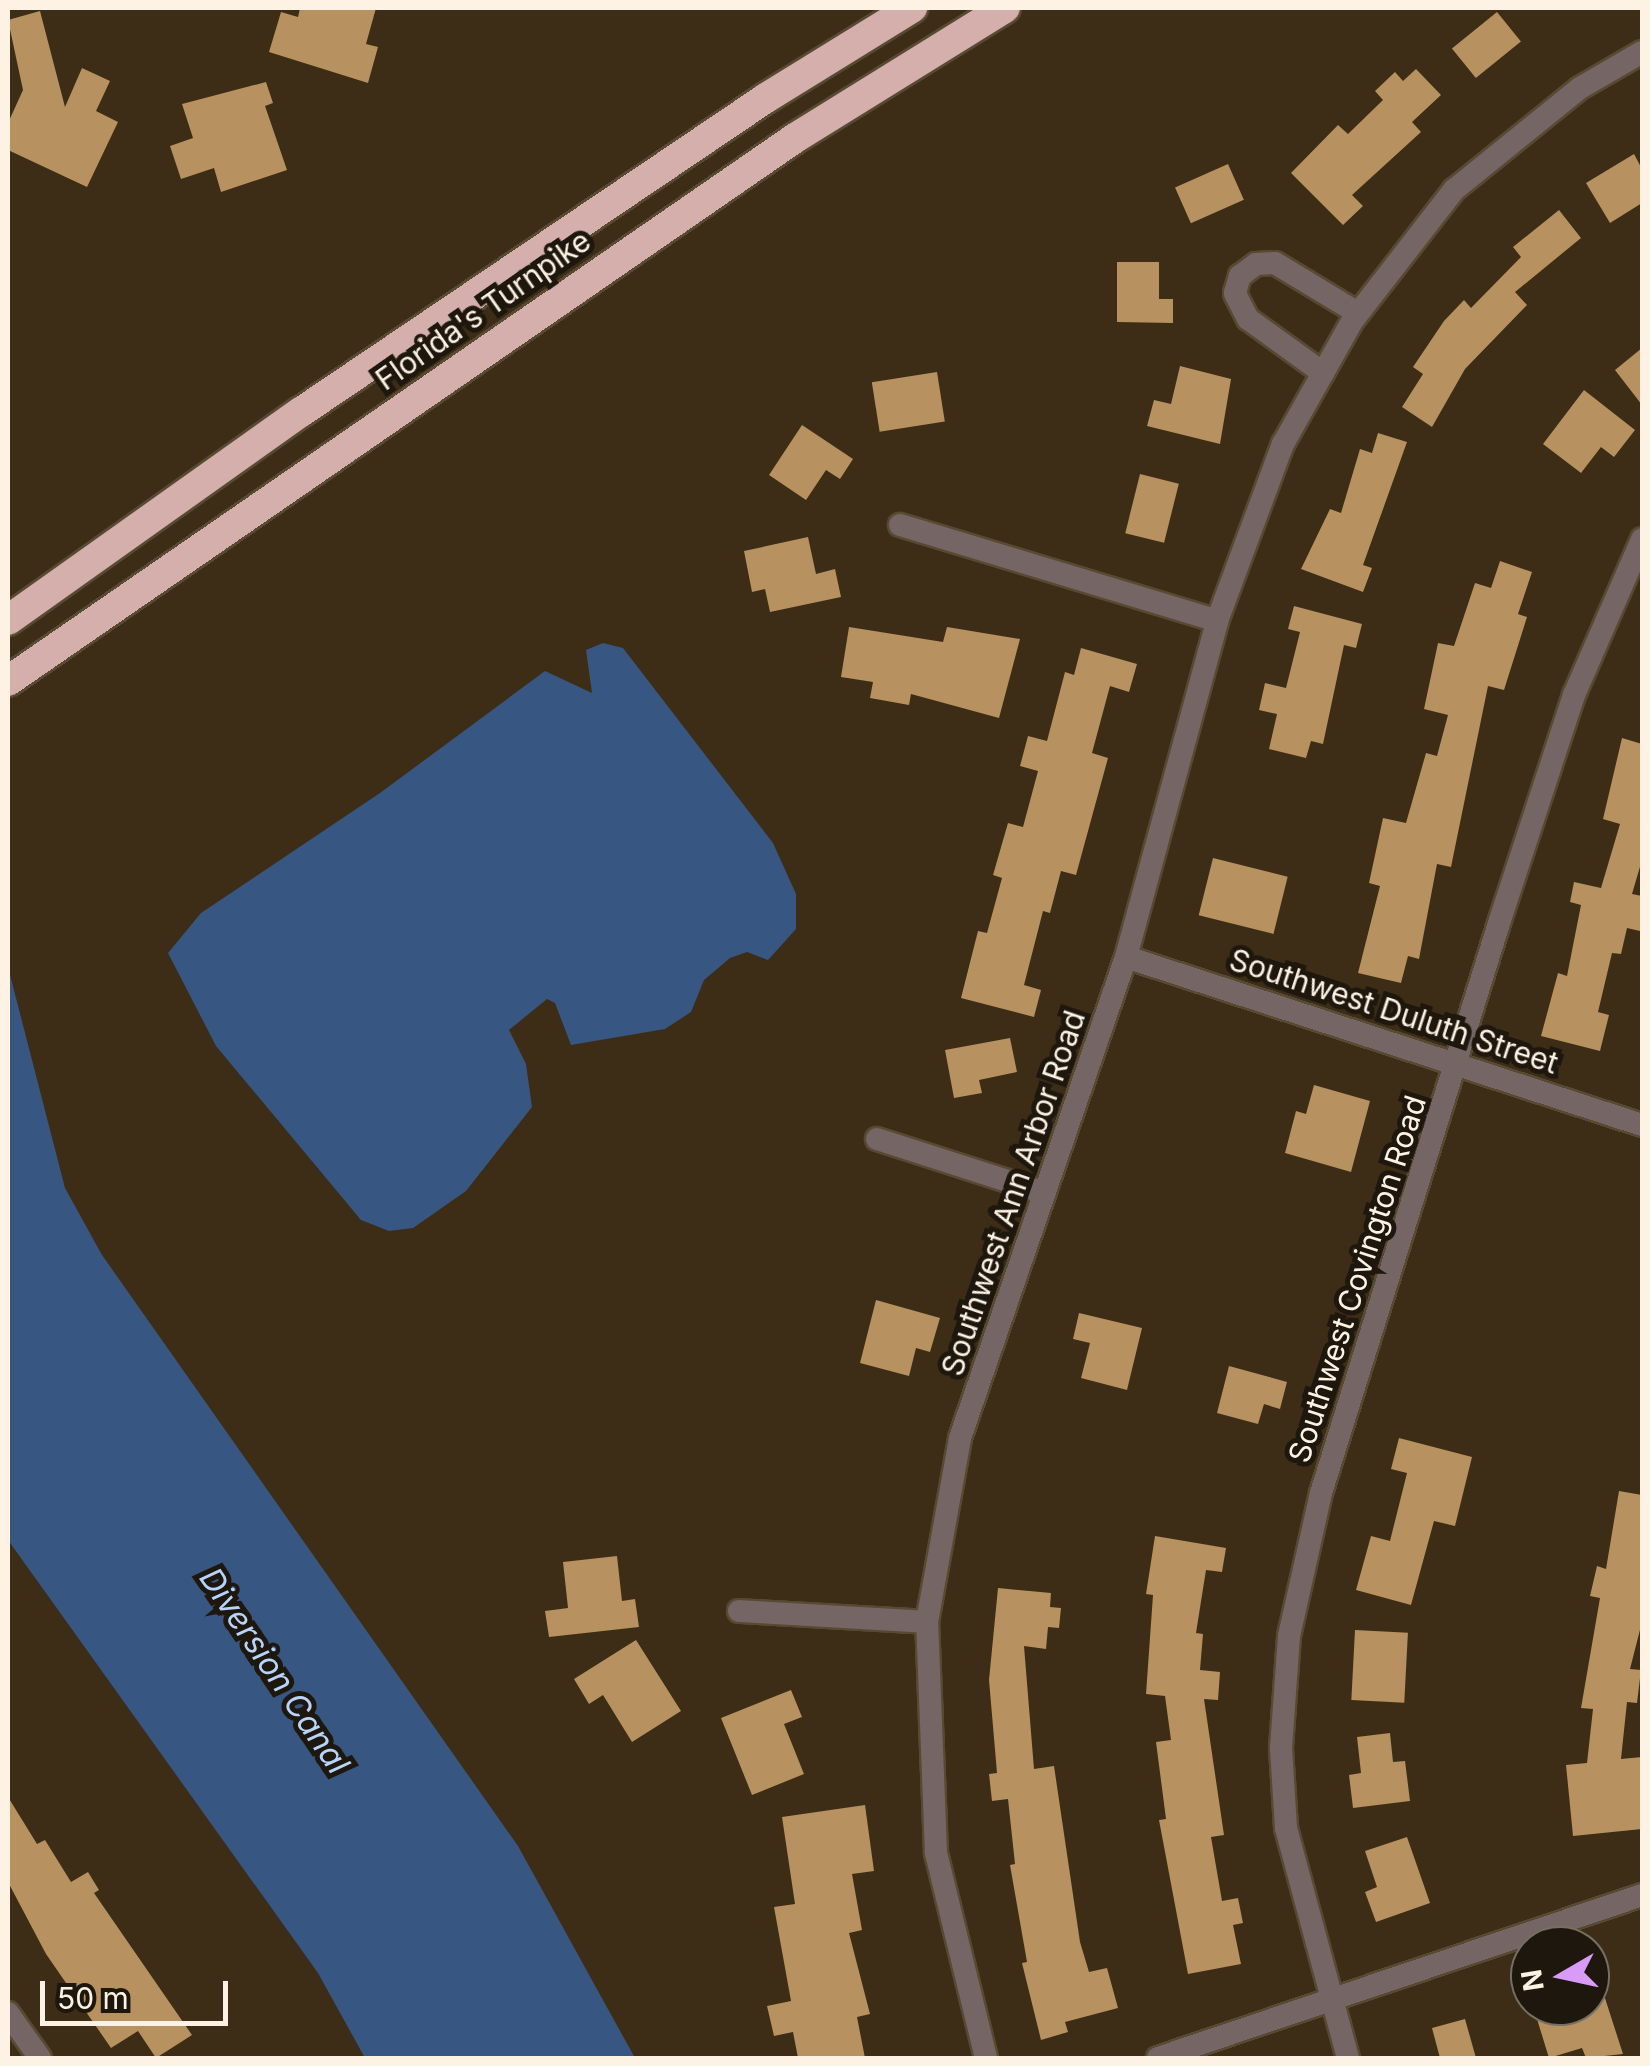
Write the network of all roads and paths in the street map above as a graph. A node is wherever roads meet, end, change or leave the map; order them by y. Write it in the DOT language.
graph roads {
  1 [pos="912,8"];
  2 [pos="1006,8"];
  3 [pos="1642,52"];
  4 [pos="1358,314"];
  5 [pos="1323,373"];
  6 [pos="900,525"];
  7 [pos="1642,539"];
  8 [pos="8,620"];
  9 [pos="1217,621"];
  10 [pos="8,682"];
  11 [pos="1126,957"];
  12 [pos="1458,1061"];
  13 [pos="1642,1125"];
  14 [pos="877,1139"];
  15 [pos="1045,1193"];
  16 [pos="739,1611"];
  17 [pos="928,1622"];
  18 [pos="1642,1895"];
  19 [pos="1329,2002"];
  20 [pos="8,2013"];
  21 [pos="40,2058"];
  22 [pos="986,2058"];
  23 [pos="1158,2058"];
  24 [pos="1348,2058"];
  1 -- 8 [label="highway, Florida's Turnpike"];
  2 -- 10 [label="highway, Florida's Turnpike"];
  3 -- 4 [label="street, Southwest Ann Arbor Road"];
  4 -- 5 [label="street, Southwest Ann Arbor Road"];
  4 -- 5 [label="street"];
  5 -- 9 [label="street, Southwest Ann Arbor Road"];
  6 -- 9 [label="street"];
  7 -- 12 [label="street, Southwest Covington Road"];
  9 -- 11 [label="street, Southwest Ann Arbor Road"];
  11 -- 12 [label="street, Southwest Duluth Street"];
  11 -- 15 [label="street, Southwest Ann Arbor Road"];
  12 -- 13 [label="street, Southwest Duluth Street"];
  12 -- 19 [label="street, Southwest Covington Road"];
  14 -- 15 [label="street"];
  15 -- 17 [label="street, Southwest Ann Arbor Road"];
  16 -- 17 [label="street"];
  17 -- 22 [label="street, Southwest Ann Arbor Road"];
  18 -- 19 [label="street"];
  19 -- 23 [label="street"];
  19 -- 24 [label="street, Southwest Covington Road"];
  20 -- 21 [label="street"];
}
